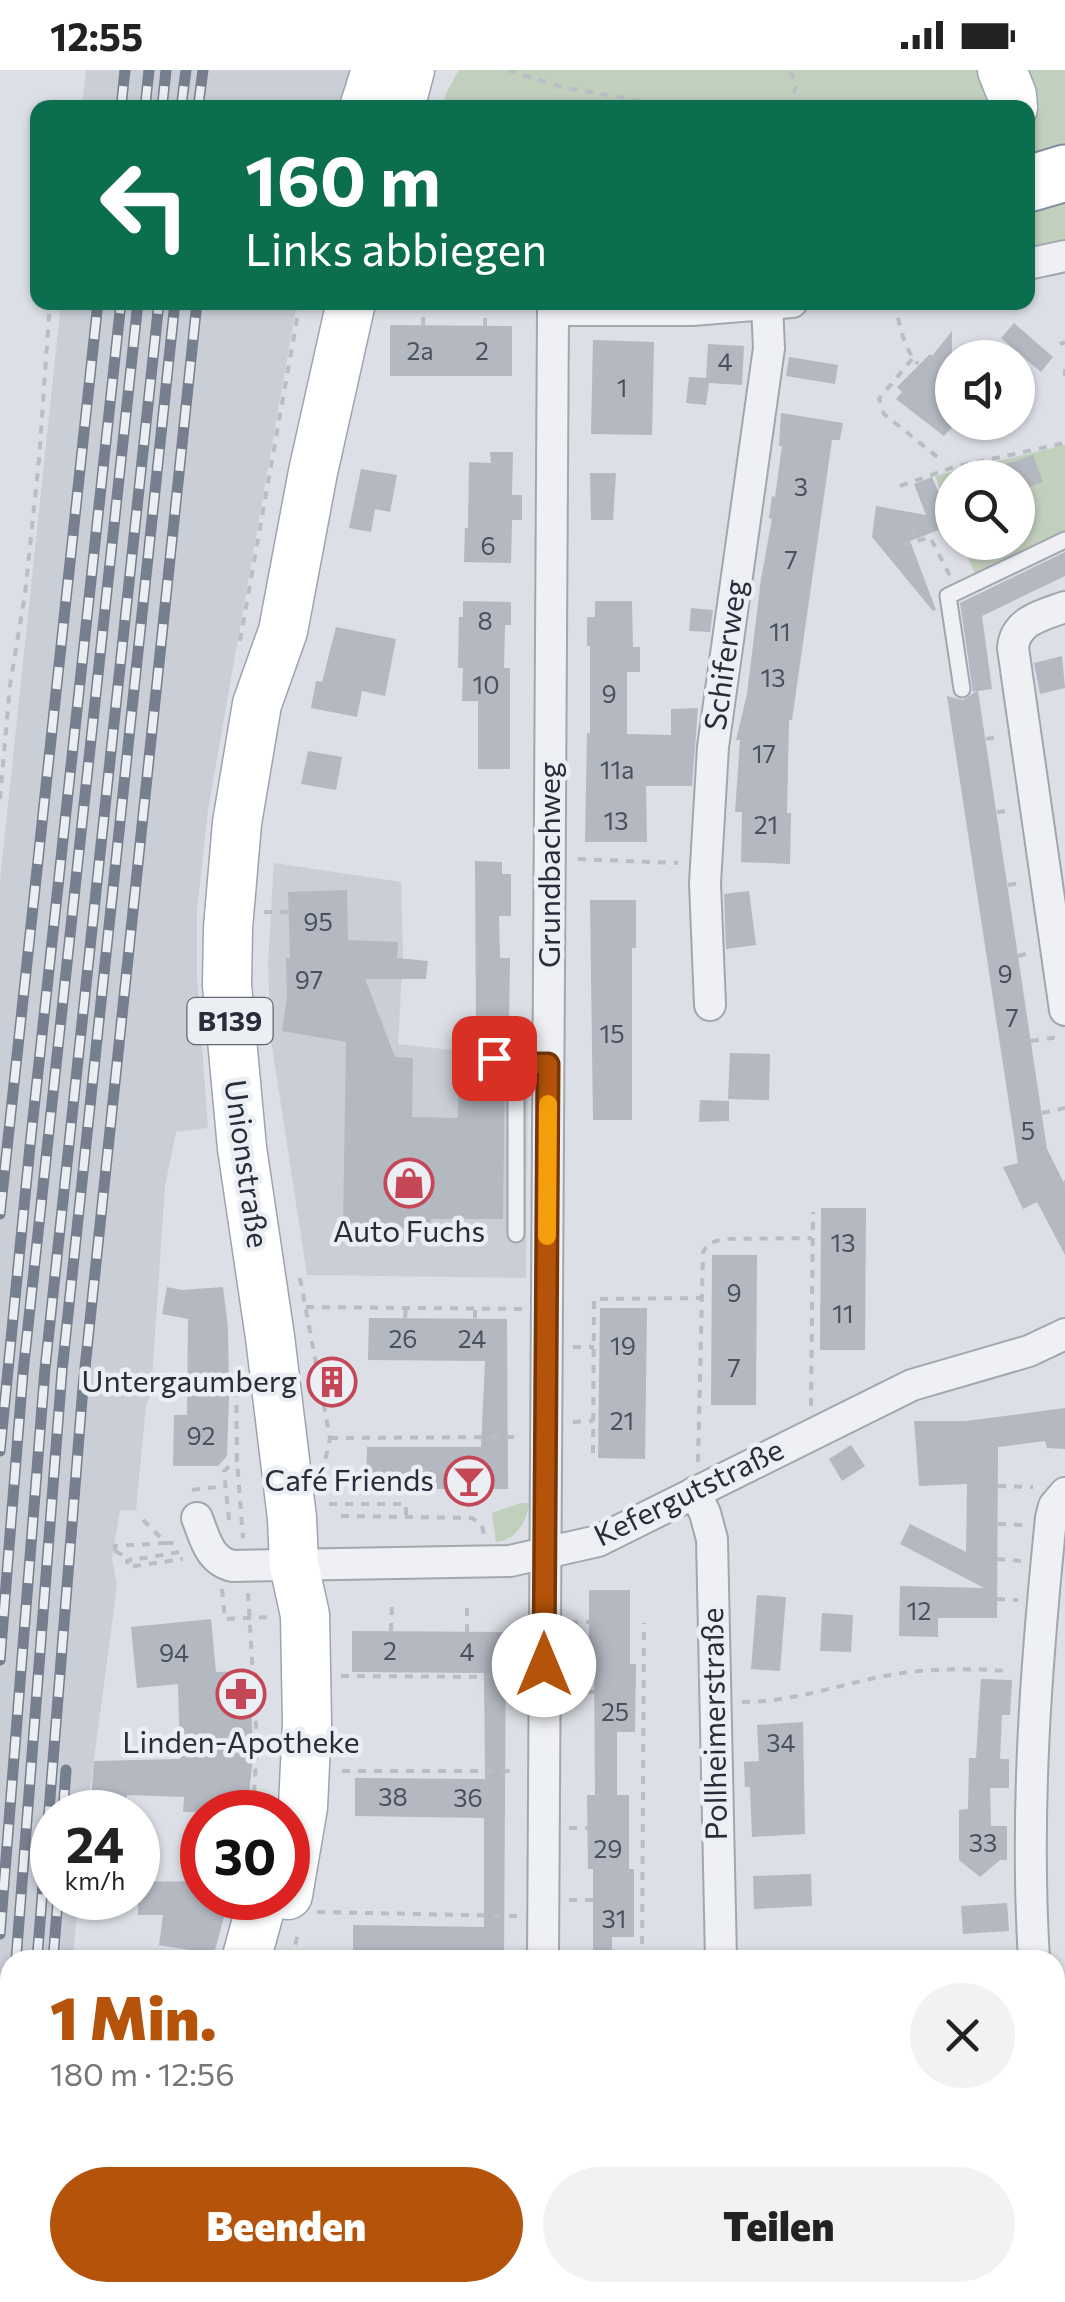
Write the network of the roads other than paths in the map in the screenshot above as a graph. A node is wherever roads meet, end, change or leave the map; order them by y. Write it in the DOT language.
graph roads {
  1 [pos="376,70"];
  2 [pos="410,70"];
  3 [pos="1002,70"];
  4 [pos="367,100"];
  5 [pos="402,100"];
  6 [pos="1012,100"];
  7 [pos="1065,172"];
  8 [pos="1035,182"];
  9 [pos="1065,256"];
  10 [pos="1035,262"];
  11 [pos="315,310"];
  12 [pos="349,310"];
  13 [pos="545,310"];
  14 [pos="545,310"];
  15 [pos="692,310"];
  16 [pos="778,310"];
  17 [pos="1065,540"];
  18 [pos="1065,607"];
  19 [pos="962,688"];
  20 [pos="257,704"];
  21 [pos="1059,924"];
  22 [pos="710,1006"];
  23 [pos="1061,1024"];
  24 [pos="463,1059"];
  25 [pos="516,1064"];
  26 [pos="548,1064"];
  27 [pos="516,1234"];
  28 [pos="1065,1334"];
  29 [pos="696,1482"];
  30 [pos="1065,1493"];
  31 [pos="189,1536"];
  32 [pos="545,1553"];
  33 [pos="294,1565"];
  34 [pos="278,1790"];
  35 [pos="303,1790"];
  36 [pos="272,1920"];
  37 [pos="280,1920"];
  38 [pos="252,1950"];
  39 [pos="273,1950"];
  40 [pos="542,1950"];
  41 [pos="721,1950"];
  42 [pos="1034,1950"];
  1 -- 4 [label="main road"];
  2 -- 5 [label="main road"];
  3 -- 6 [label="main road"];
  7 -- 8 [label="highway"];
  9 -- 10 [label="street"];
  11 -- 20 [label="main road, Unionstraße / B139"];
  12 -- 20 [label="main road, Unionstraße / B139"];
  13 -- 15 [label="street, Grundbachweg"];
  14 -- 26 [label="street, Grundbachweg"];
  16 -- 22 [label="street, Schiferweg"];
  17 -- 19 [label="lane"];
  18 -- 21 [label="street"];
  20 -- 33 [label="main road, Unionstraße / B139"];
  21 -- 23 [label="street"];
  24 -- 25 [label="lane"];
  25 -- 26 [label="lane"];
  25 -- 27 [label="lane"];
  26 -- 32 [label="street, Grundbachweg"];
  28 -- 29 [label="street, Kefergutstraße"];
  29 -- 32 [label="street, Kefergutstraße"];
  29 -- 41 [label="street, Pollheimerstraße"];
  30 -- 42 [label="street"];
  31 -- 33 [label="street"];
  32 -- 33 [label="street, Kefergutstraße"];
  32 -- 40 [label="street, Grundbachweg"];
  33 -- 34 [label="main road, Unionstraße / B139"];
  33 -- 35 [label="main road, Unionstraße / B139"];
  36 -- 38 [label="main road, Unionstraße / B139"];
  37 -- 39 [label="main road, Unionstraße / B139"];
}
